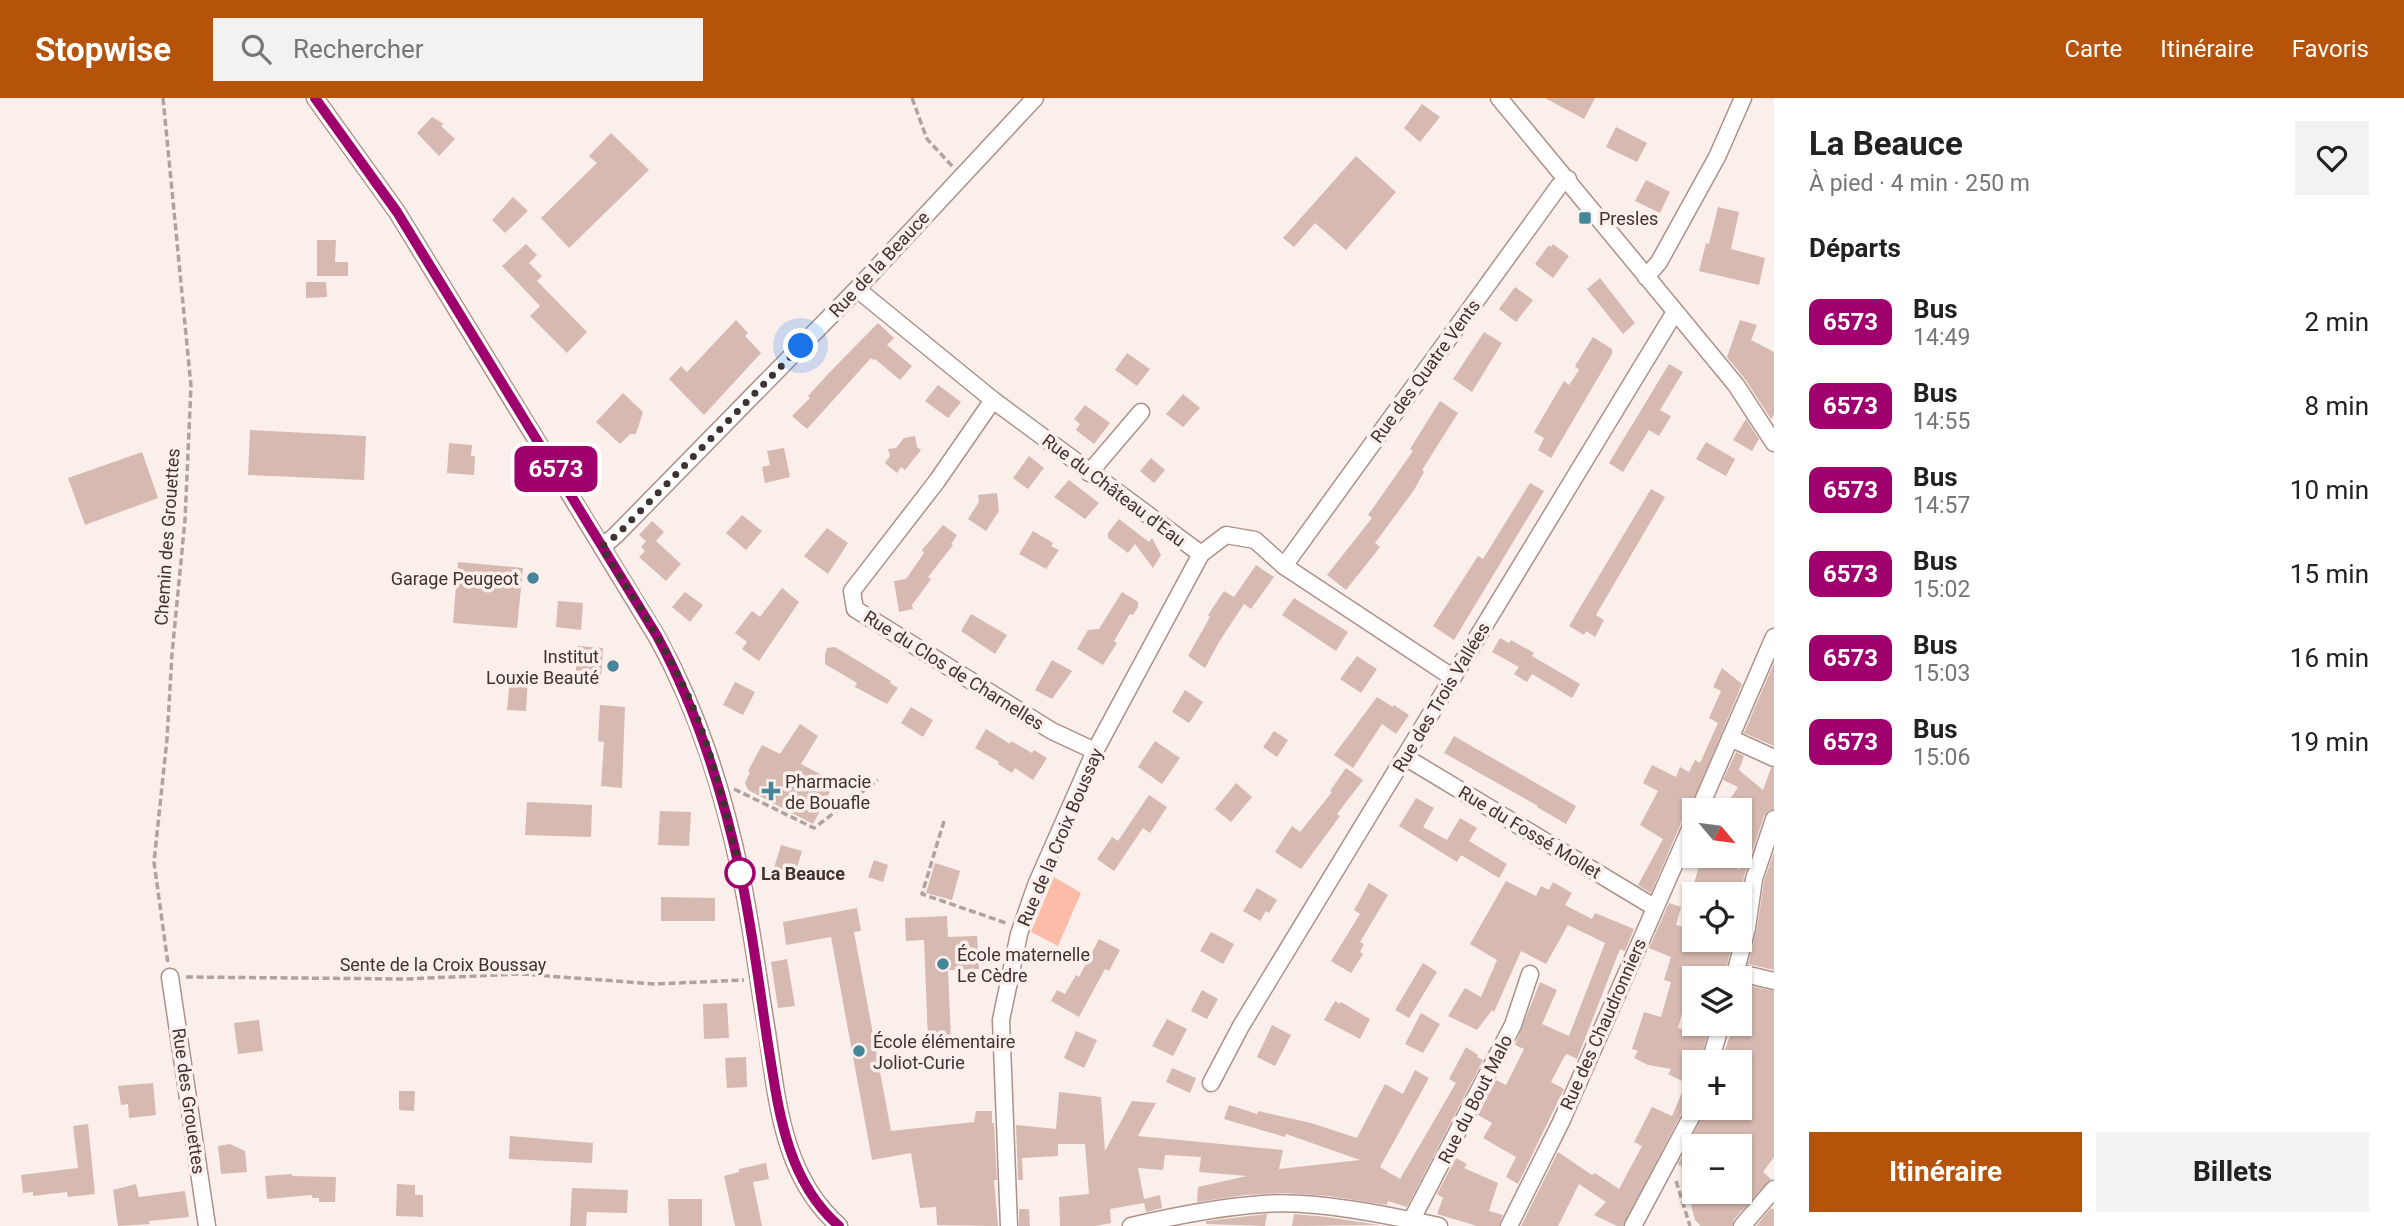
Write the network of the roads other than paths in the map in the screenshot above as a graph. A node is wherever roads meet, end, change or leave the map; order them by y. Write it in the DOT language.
graph roads {
  1 [pos="315,98"];
  2 [pos="1035,98"];
  3 [pos="1499,98"];
  4 [pos="1743,98"];
  5 [pos="1567,179"];
  6 [pos="1646,277"];
  7 [pos="857,289"];
  8 [pos="1675,312"];
  9 [pos="993,400"];
  10 [pos="1141,412"];
  11 [pos="1774,443"];
  12 [pos="1089,473"];
  13 [pos="601,547"];
  14 [pos="1200,555"];
  15 [pos="1284,566"];
  16 [pos="1774,637"];
  17 [pos="1452,677"];
  18 [pos="1730,738"];
  19 [pos="1095,751"];
  20 [pos="1405,757"];
  21 [pos="1774,758"];
  22 [pos="1704,798"];
  23 [pos="1774,819"];
  24 [pos="1682,846"];
  25 [pos="1654,907"];
  26 [pos="1737,966"];
  27 [pos="1530,974"];
  28 [pos="170,977"];
  29 [pos="1752,978"];
  30 [pos="1774,981"];
  31 [pos="1211,1083"];
  32 [pos="1690,1120"];
  33 [pos="1774,1189"];
  34 [pos="1411,1222"];
  35 [pos="208,1226"];
  36 [pos="839,1226"];
  37 [pos="1009,1226"];
  38 [pos="1131,1226"];
  39 [pos="1439,1226"];
  40 [pos="1509,1226"];
  41 [pos="1633,1226"];
  42 [pos="1742,1226"];
  1 -- 13 [label="street"];
  2 -- 7 [label="street, Rue de la Beauce"];
  3 -- 5 [label="street"];
  4 -- 6 [label="street"];
  5 -- 6 [label="street"];
  5 -- 15 [label="street, Rue des Quatre Vents"];
  6 -- 8 [label="street"];
  7 -- 9 [label="street, Rue du Château d'Eau"];
  7 -- 13 [label="street, Rue de la Beauce"];
  8 -- 11 [label="street"];
  8 -- 17 [label="street, Rue des Trois Vallées"];
  9 -- 12 [label="street, Rue du Château d'Eau"];
  9 -- 19 [label="street, Rue du Clos de Charnelles"];
  10 -- 12 [label="street"];
  12 -- 14 [label="street, Rue du Château d'Eau"];
  13 -- 36 [label="street"];
  14 -- 15 [label="street, Rue du Château d'Eau"];
  14 -- 19 [label="street, Rue de la Croix Boussay"];
  15 -- 17 [label="street, Rue du Château d'Eau"];
  16 -- 18 [label="street"];
  17 -- 20 [label="street, Rue des Trois Vallées"];
  18 -- 21 [label="street"];
  18 -- 22 [label="street"];
  19 -- 37 [label="street, Rue de la Croix Boussay"];
  20 -- 25 [label="street, Rue du Fossé Mollet"];
  20 -- 31 [label="street, Rue des Trois Vallées"];
  23 -- 26 [label="street"];
  24 -- 25 [label="street, Rue des Chaudronniers"];
  25 -- 40 [label="street, Rue des Chaudronniers"];
  27 -- 34 [label="street, Rue du Bout Malo"];
  28 -- 35 [label="street, Rue des Grouettes"];
  29 -- 30 [label="street"];
  32 -- 41 [label="street"];
  33 -- 42 [label="street"];
  34 -- 38 [label="street"];
  34 -- 39 [label="street"];
}
